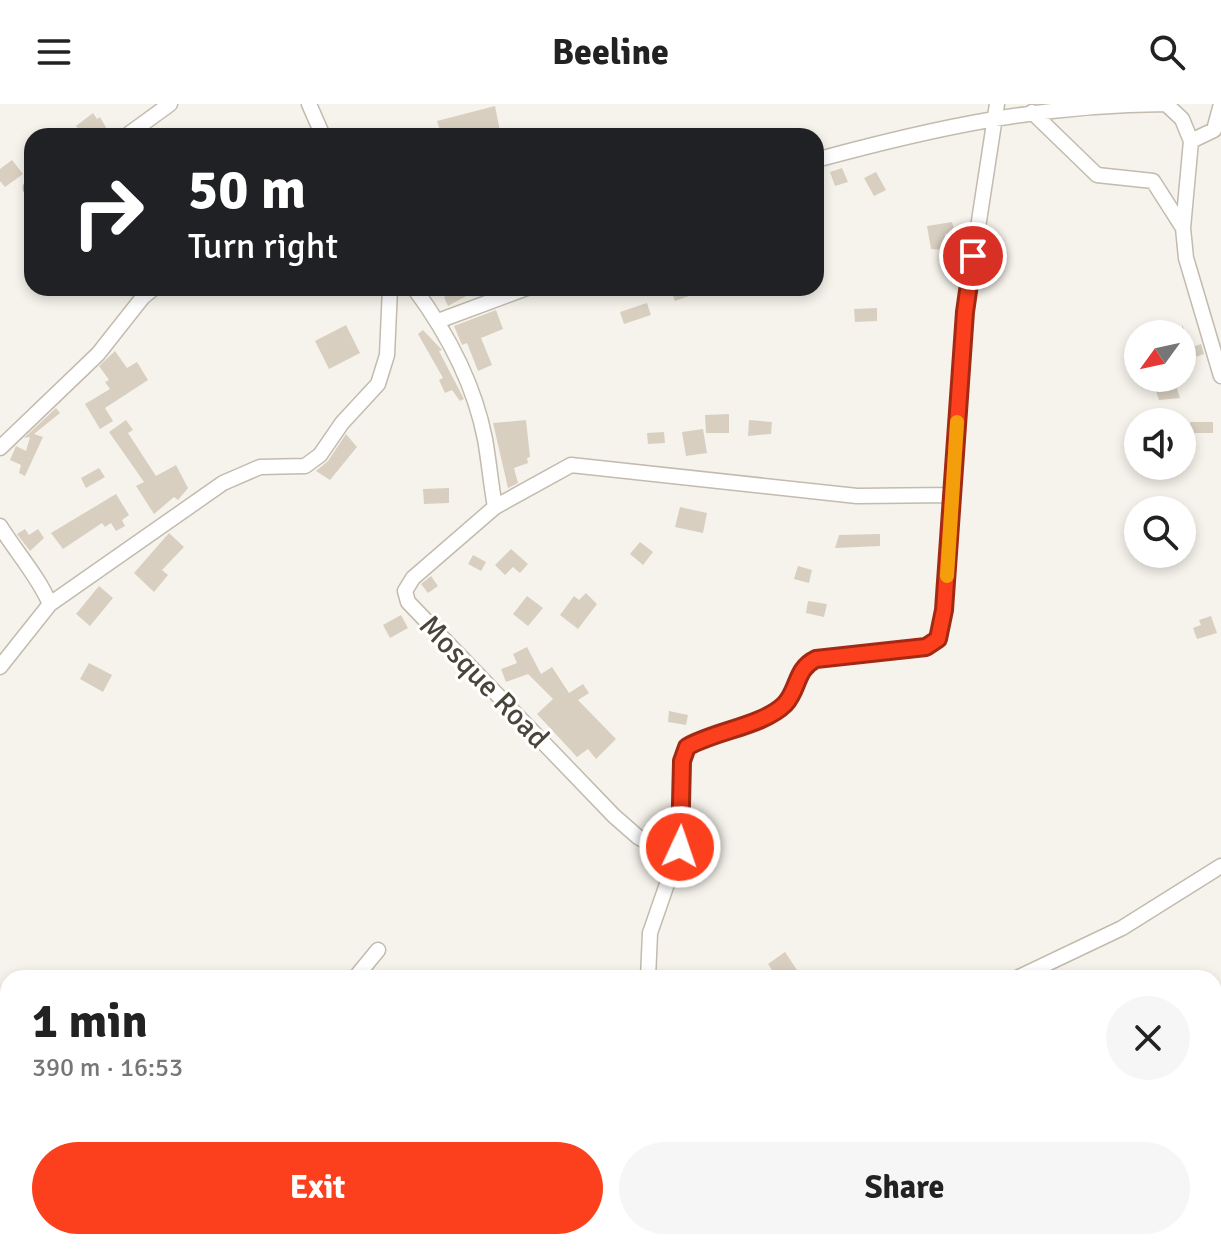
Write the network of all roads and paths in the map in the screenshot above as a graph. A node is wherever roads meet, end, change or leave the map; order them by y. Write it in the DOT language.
graph roads {
  1 [pos="170,104"];
  2 [pos="309,104"];
  3 [pos="1221,104"];
  4 [pos="996,110"];
  5 [pos="1032,112"];
  6 [pos="137,128"];
  7 [pos="320,128"];
  8 [pos="1191,141"];
  9 [pos="824,158"];
  10 [pos="1183,228"];
  11 [pos="144,296"];
  12 [pos="390,296"];
  13 [pos="420,296"];
  14 [pos="505,296"];
  15 [pos="438,321"];
  16 [pos="1221,376"];
  17 [pos="0,448"];
  18 [pos="952,495"];
  19 [pos="495,507"];
  20 [pos="0,526"];
  21 [pos="50,604"];
  22 [pos="0,667"];
  23 [pos="676,858"];
  24 [pos="1221,866"];
  25 [pos="378,950"];
  26 [pos="362,970"];
  27 [pos="648,970"];
  28 [pos="1034,970"];
  1 -- 6 [label="street"];
  2 -- 7 [label="street"];
  3 -- 8 [label="street"];
  4 -- 5 [label="street"];
  4 -- 9 [label="street"];
  4 -- 18 [label="street"];
  5 -- 8 [label="street"];
  5 -- 10 [label="street"];
  8 -- 10 [label="street"];
  10 -- 16 [label="street"];
  11 -- 17 [label="street"];
  12 -- 21 [label="street"];
  13 -- 15 [label="street"];
  14 -- 15 [label="street"];
  15 -- 19 [label="street"];
  18 -- 19 [label="street"];
  18 -- 23 [label="street"];
  19 -- 23 [label="street, Mosque Road"];
  20 -- 21 [label="street"];
  21 -- 22 [label="street"];
  23 -- 27 [label="street"];
  24 -- 28 [label="street"];
  25 -- 26 [label="street"];
}
